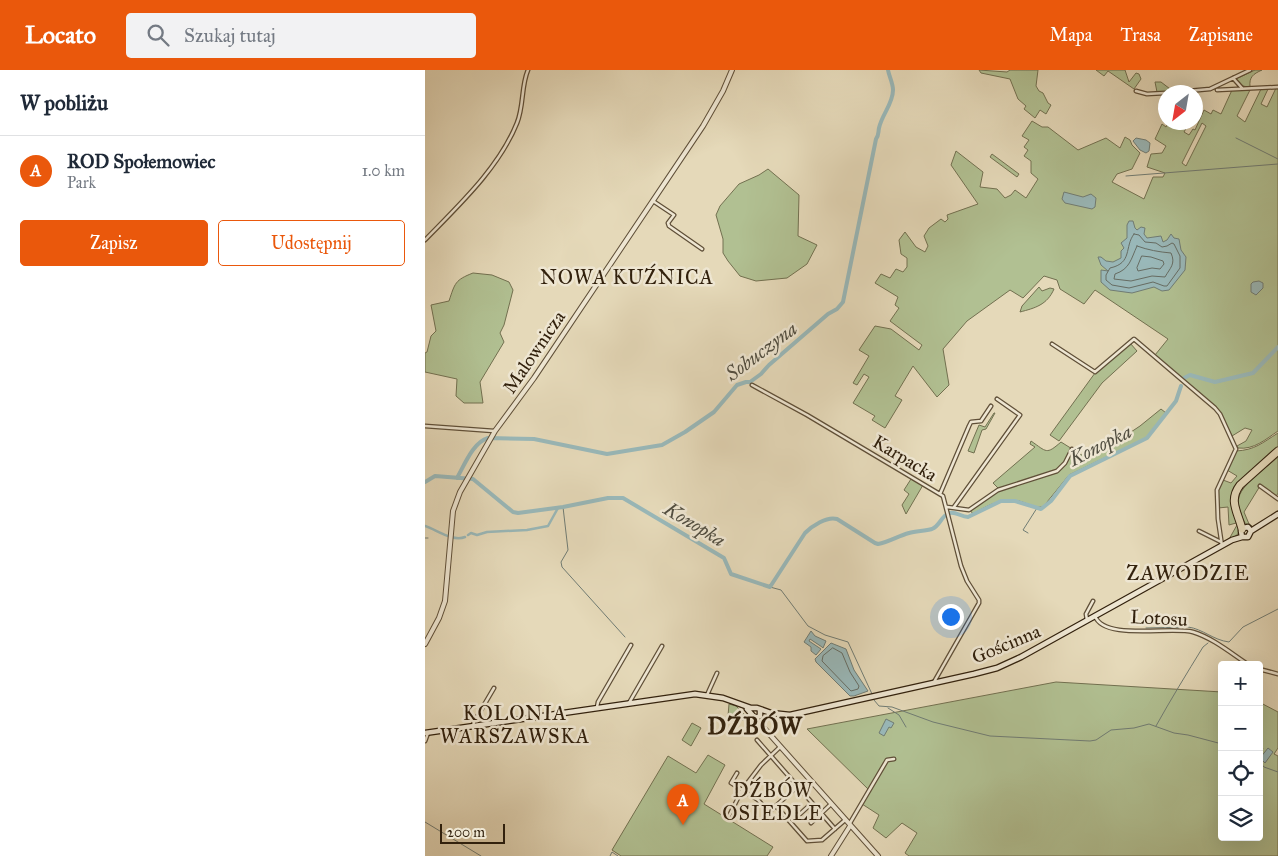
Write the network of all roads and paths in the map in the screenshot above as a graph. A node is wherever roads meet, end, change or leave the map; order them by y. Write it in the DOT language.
graph roads {
  1 [pos="528,70"];
  2 [pos="732,70"];
  3 [pos="1251,70"];
  4 [pos="1233,78"];
  5 [pos="1278,87"];
  6 [pos="1243,89"];
  7 [pos="1203,90"];
  8 [pos="1217,90"];
  9 [pos="1136,91"];
  10 [pos="1158,93"];
  11 [pos="653,201"];
  12 [pos="425,240"];
  13 [pos="702,249"];
  14 [pos="1052,344"];
  15 [pos="752,385"];
  16 [pos="997,399"];
  17 [pos="991,406"];
  18 [pos="425,426"];
  19 [pos="495,433"];
  20 [pos="1073,449"];
  21 [pos="1278,453"];
  22 [pos="1260,486"];
  23 [pos="940,494"];
  24 [pos="1278,499"];
  25 [pos="947,507"];
  26 [pos="954,507"];
  27 [pos="1278,514"];
  28 [pos="1199,531"];
  29 [pos="1245,531"];
  30 [pos="1221,544"];
  31 [pos="1093,601"];
  32 [pos="1095,616"];
  33 [pos="1087,620"];
  34 [pos="425,644"];
  35 [pos="631,646"];
  36 [pos="661,646"];
  37 [pos="1242,661"];
  38 [pos="1263,670"];
  39 [pos="717,674"];
  40 [pos="1278,674"];
  41 [pos="933,684"];
  42 [pos="494,688"];
  43 [pos="707,695"];
  44 [pos="629,703"];
  45 [pos="597,708"];
  46 [pos="752,710"];
  47 [pos="759,715"];
  48 [pos="473,726"];
  49 [pos="426,733"];
  50 [pos="757,740"];
  51 [pos="425,741"];
  52 [pos="780,747"];
  53 [pos="771,756"];
  54 [pos="894,759"];
  55 [pos="737,773"];
  56 [pos="798,786"];
  57 [pos="742,790"];
  58 [pos="812,803"];
  59 [pos="831,804"];
  60 [pos="776,806"];
  61 [pos="821,813"];
  62 [pos="800,814"];
  63 [pos="729,816"];
  64 [pos="845,820"];
  65 [pos="811,823"];
  66 [pos="850,825"];
  67 [pos="835,829"];
  68 [pos="831,856"];
  69 [pos="877,856"];
  1 -- 12 [label="street"];
  2 -- 11 [label="street, Malownicza"];
  3 -- 4 [label="street"];
  4 -- 6 [label="street"];
  4 -- 7 [label="street"];
  5 -- 6 [label="street"];
  6 -- 8 [label="street"];
  9 -- 10 [label="street"];
  11 -- 13 [label="street"];
  11 -- 19 [label="street, Malownicza"];
  14 -- 30 [label="street"];
  15 -- 23 [label="street, Karpacka"];
  16 -- 26 [label="street"];
  17 -- 23 [label="street"];
  18 -- 19 [label="street"];
  19 -- 34 [label="street, Malownicza"];
  20 -- 26 [label="street"];
  21 -- 29 [label="highway"];
  22 -- 24 [label="street"];
  23 -- 25 [label="street, Karpacka"];
  25 -- 26 [label="street"];
  25 -- 41 [label="street, Karpacka"];
  27 -- 29 [label="main road, Gościnna"];
  28 -- 30 [label="street"];
  29 -- 30 [label="main road, Gościnna"];
  30 -- 32 [label="main road, Gościnna"];
  31 -- 33 [label="street"];
  32 -- 33 [label="main road, Gościnna"];
  32 -- 37 [label="street, Lotosu"];
  33 -- 41 [label="main road, Gościnna"];
  35 -- 45 [label="street"];
  36 -- 44 [label="street"];
  38 -- 40 [label="street"];
  39 -- 43 [label="street"];
  41 -- 47 [label="main road, Gościnna"];
  42 -- 48 [label="street"];
  43 -- 44 [label="main road, Gościnna"];
  43 -- 46 [label="main road, Gościnna"];
  44 -- 45 [label="main road, Gościnna"];
  45 -- 48 [label="main road, Gościnna"];
  46 -- 47 [label="main road"];
  46 -- 47 [label="main road, Gościnna"];
  47 -- 52 [label="street"];
  48 -- 49 [label="main road, Gościnna"];
  49 -- 51 [label="street"];
  50 -- 53 [label="street"];
  52 -- 53 [label="street"];
  52 -- 59 [label="street"];
  53 -- 56 [label="street"];
  53 -- 57 [label="street"];
  54 -- 66 [label="street"];
  55 -- 57 [label="street"];
  56 -- 58 [label="street"];
  56 -- 60 [label="street"];
  57 -- 60 [label="street"];
  57 -- 63 [label="street"];
  58 -- 61 [label="street"];
  58 -- 62 [label="street"];
  59 -- 61 [label="street"];
  59 -- 64 [label="street"];
  60 -- 67 [label="street"];
  61 -- 65 [label="street"];
  61 -- 67 [label="street"];
  64 -- 66 [label="street"];
  64 -- 67 [label="street"];
  66 -- 68 [label="street"];
  66 -- 69 [label="street"];
}
